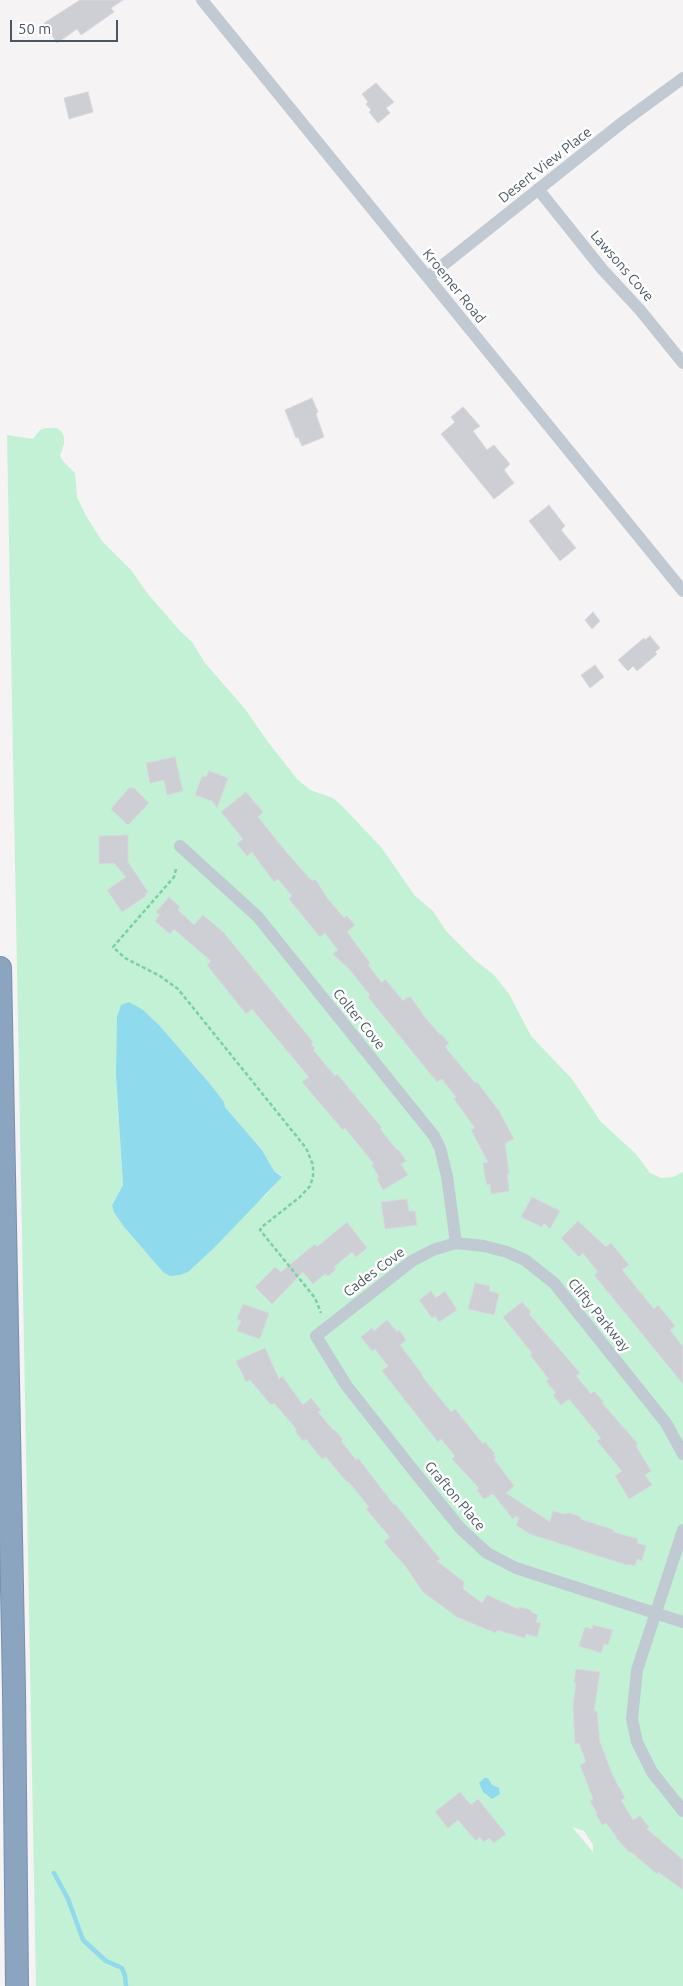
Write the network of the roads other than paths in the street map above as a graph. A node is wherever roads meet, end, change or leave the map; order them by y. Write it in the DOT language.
graph roads {
  1 [pos="202,0"];
  2 [pos="683,78"];
  3 [pos="538,189"];
  4 [pos="428,277"];
  5 [pos="683,363"];
  6 [pos="683,591"];
  7 [pos="180,846"];
  8 [pos="0,968"];
  9 [pos="456,1243"];
  10 [pos="316,1336"];
  11 [pos="683,1454"];
  12 [pos="683,1530"];
  13 [pos="655,1613"];
  14 [pos="683,1622"];
  15 [pos="683,1811"];
  16 [pos="17,1986"];
  1 -- 4 [label="street, Kroemer Road"];
  2 -- 3 [label="street, Desert View Place"];
  3 -- 4 [label="street, Desert View Place"];
  3 -- 5 [label="street, Lawsons Cove"];
  4 -- 6 [label="street, Kroemer Road"];
  7 -- 9 [label="street, Colter Cove"];
  8 -- 16 [label="highway"];
  9 -- 10 [label="street, Cades Cove"];
  9 -- 11 [label="street, Clifty Parkway"];
  10 -- 13 [label="street, Grafton Place"];
  12 -- 13 [label="street"];
  13 -- 14 [label="street, Grafton Place"];
  13 -- 15 [label="street"];
}
